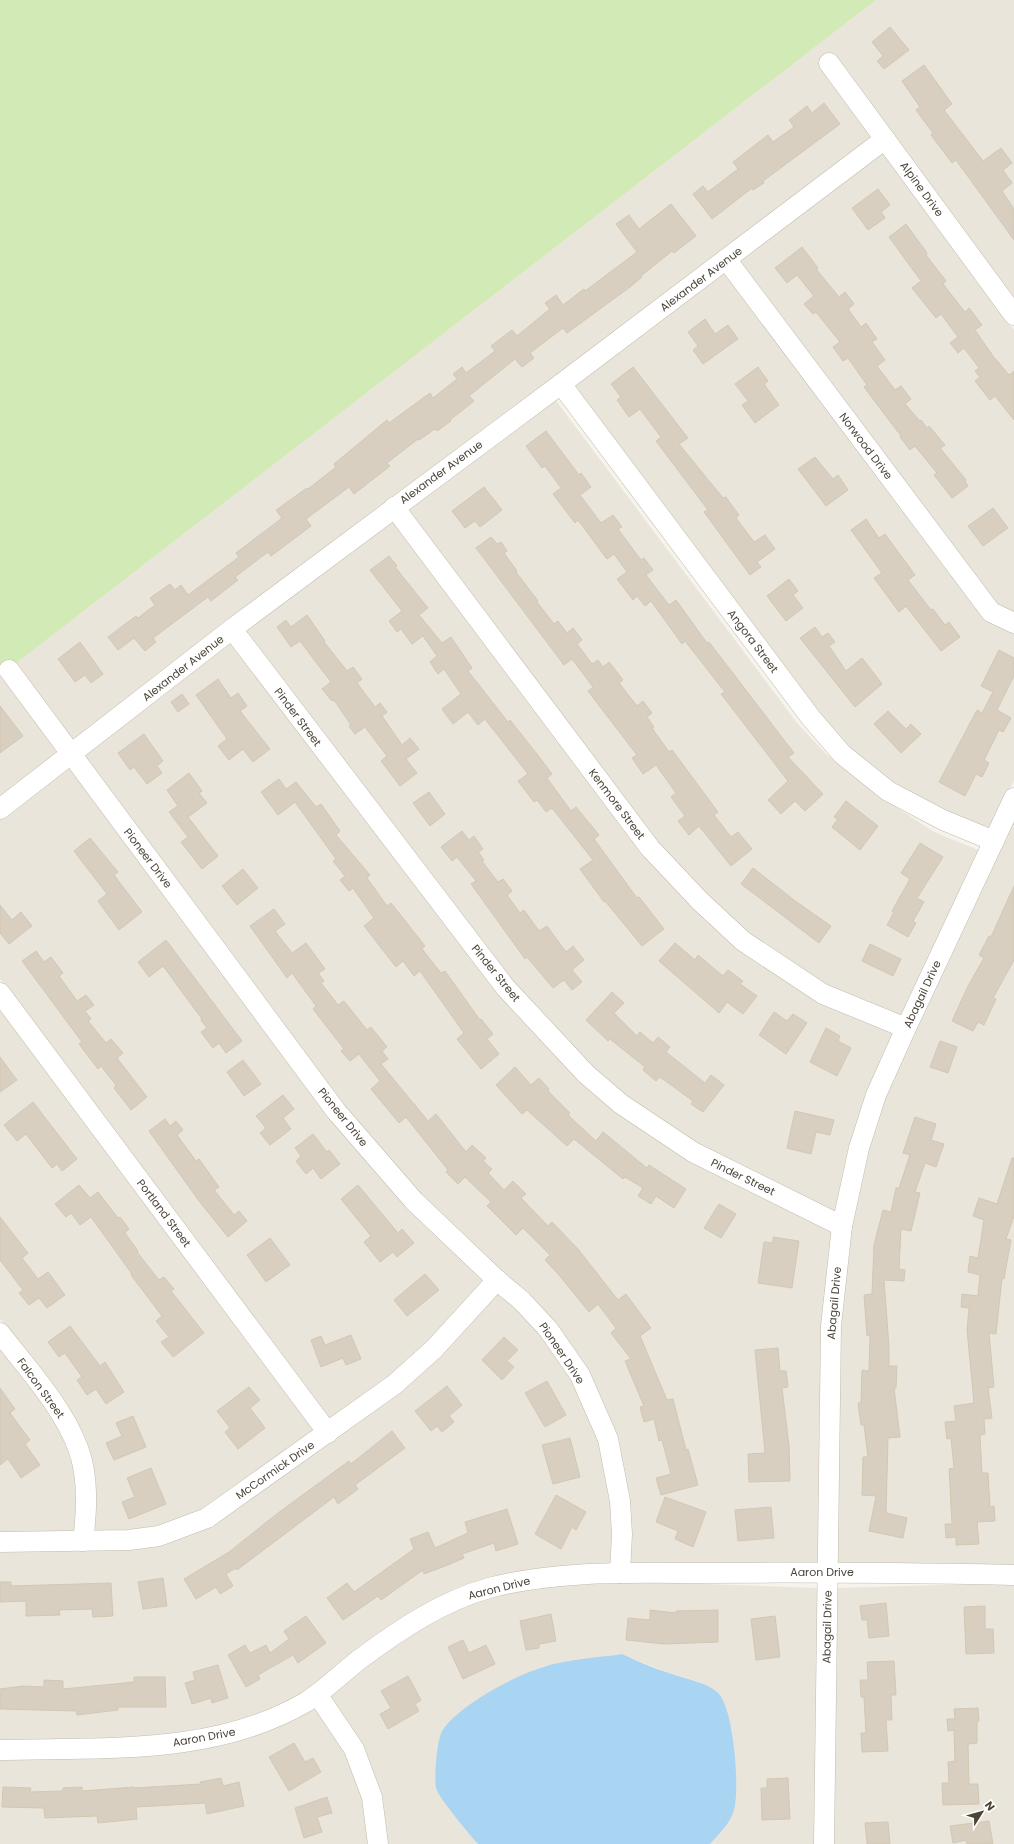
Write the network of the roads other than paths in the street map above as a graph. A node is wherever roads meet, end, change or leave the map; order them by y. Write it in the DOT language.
graph roads {
  1 [pos="829,63"];
  2 [pos="885,139"];
  3 [pos="726,259"];
  4 [pos="1014,316"];
  5 [pos="561,384"];
  6 [pos="394,507"];
  7 [pos="1014,623"];
  8 [pos="232,629"];
  9 [pos="9,670"];
  10 [pos="72,754"];
  11 [pos="1014,798"];
  12 [pos="0,809"];
  13 [pos="994,842"];
  14 [pos="0,993"];
  15 [pos="906,1028"];
  16 [pos="842,1226"];
  17 [pos="497,1280"];
  18 [pos="0,1333"];
  19 [pos="328,1433"];
  20 [pos="83,1541"];
  21 [pos="0,1542"];
  22 [pos="828,1572"];
  23 [pos="620,1573"];
  24 [pos="1014,1575"];
  25 [pos="317,1694"];
  26 [pos="0,1750"];
  27 [pos="378,1844"];
  28 [pos="824,1844"];
  1 -- 2 [label="street, Alpine Drive"];
  2 -- 3 [label="street, Alexander Avenue"];
  2 -- 4 [label="street, Alpine Drive"];
  3 -- 5 [label="street, Alexander Avenue"];
  3 -- 7 [label="street, Norwood Drive"];
  5 -- 6 [label="street, Alexander Avenue"];
  5 -- 13 [label="street, Angora Street"];
  6 -- 8 [label="street, Alexander Avenue"];
  6 -- 15 [label="street, Kenmore Street"];
  8 -- 10 [label="street, Alexander Avenue"];
  8 -- 16 [label="street, Pinder Street"];
  9 -- 10 [label="street, Pioneer Drive"];
  10 -- 12 [label="street, Alexander Avenue"];
  10 -- 17 [label="street, Pioneer Drive"];
  11 -- 13 [label="street, Abagail Drive"];
  13 -- 15 [label="street, Abagail Drive"];
  14 -- 19 [label="street, Portland Street"];
  15 -- 16 [label="street, Abagail Drive"];
  16 -- 22 [label="street, Abagail Drive"];
  17 -- 19 [label="street, McCormick Drive"];
  17 -- 23 [label="street, Pioneer Drive"];
  18 -- 20 [label="street, Falcon Street"];
  19 -- 20 [label="street, McCormick Drive"];
  20 -- 21 [label="street, McCormick Drive"];
  22 -- 23 [label="street, Aaron Drive"];
  22 -- 24 [label="street, Aaron Drive"];
  22 -- 28 [label="street, Abagail Drive"];
  23 -- 25 [label="street, Aaron Drive"];
  25 -- 26 [label="street, Aaron Drive"];
  25 -- 27 [label="street"];
}
